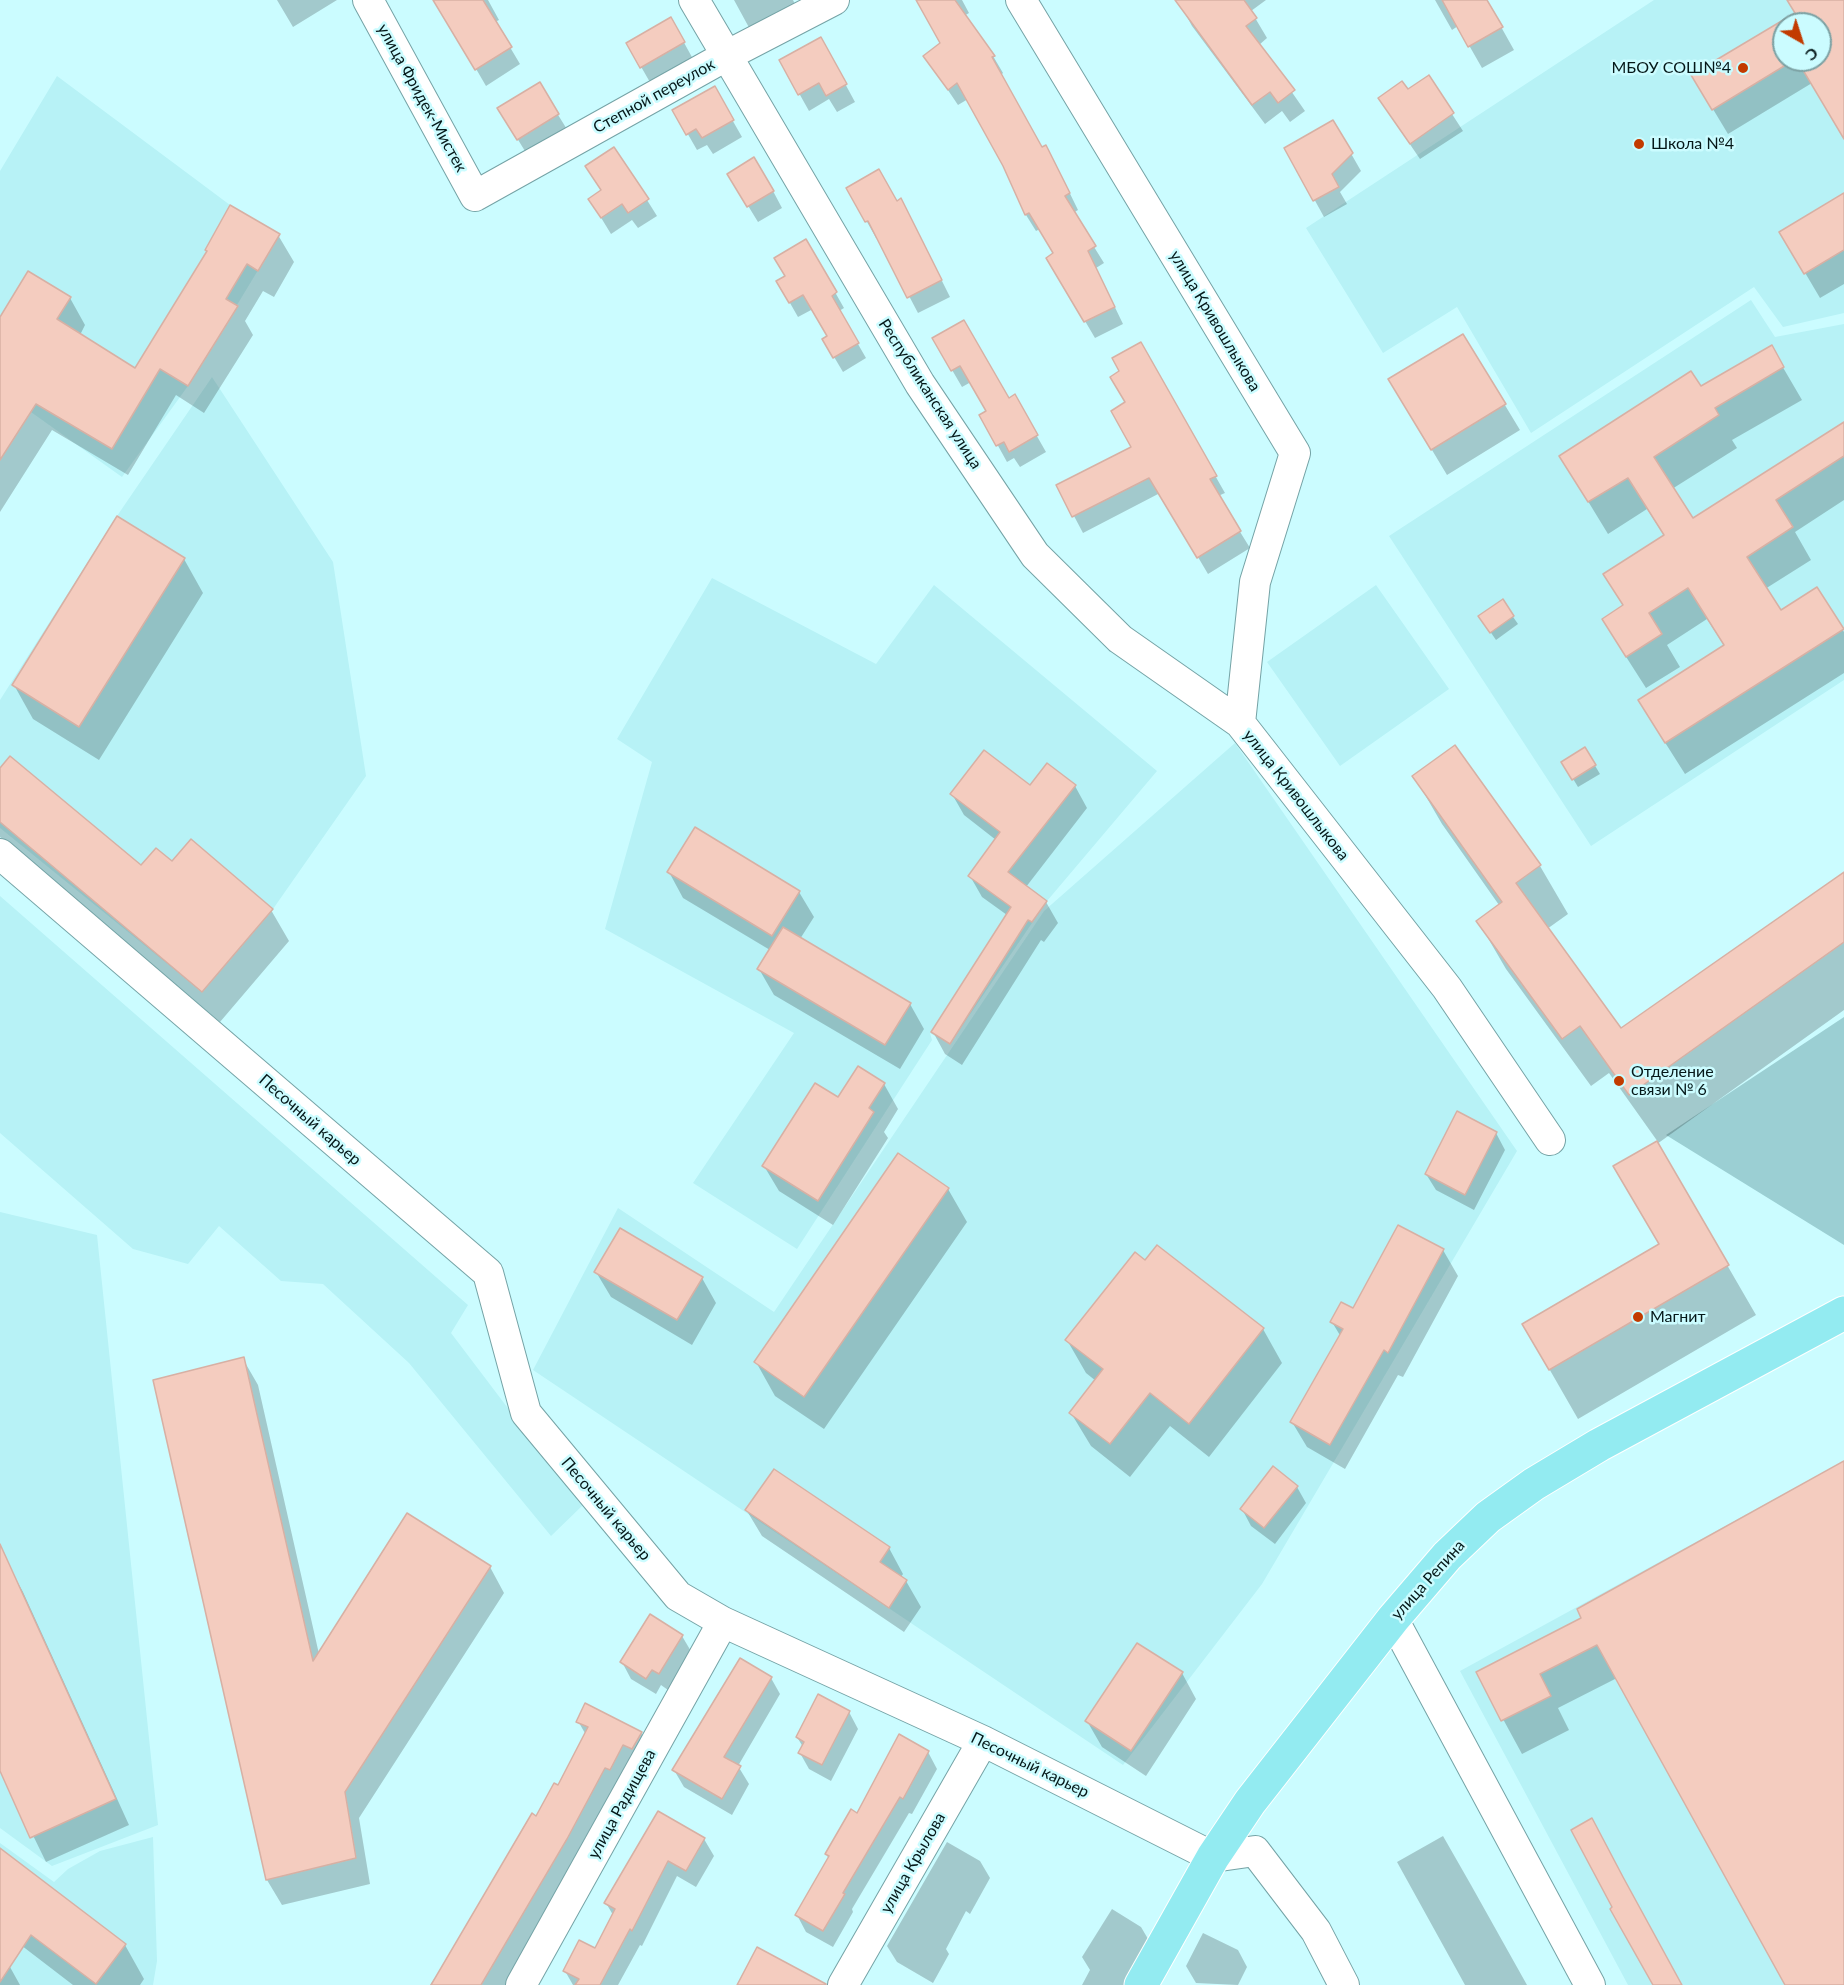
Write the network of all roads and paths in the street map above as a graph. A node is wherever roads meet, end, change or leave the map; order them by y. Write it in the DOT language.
graph roads {
  1 [pos="368,0"];
  2 [pos="694,0"];
  3 [pos="834,0"];
  4 [pos="1021,0"];
  5 [pos="726,56"];
  6 [pos="475,196"];
  7 [pos="1240,723"];
  8 [pos="0,854"];
  9 [pos="1550,1140"];
  10 [pos="1844,1313"];
  11 [pos="1393,1619"];
  12 [pos="723,1622"];
  13 [pos="982,1741"];
  14 [pos="1213,1857"];
  15 [pos="521,1985"];
  16 [pos="843,1985"];
  17 [pos="1140,1985"];
  18 [pos="1344,1985"];
  19 [pos="1590,1985"];
  1 -- 6 [label="street, улица Фридек-Мистек"];
  2 -- 5 [label="street, Республиканская улица"];
  3 -- 5 [label="street, Степной переулок"];
  4 -- 7 [label="street, улица Кривошлыкова"];
  5 -- 6 [label="street, Степной переулок"];
  5 -- 7 [label="street, Республиканская улица"];
  7 -- 9 [label="street, улица Кривошлыкова"];
  8 -- 12 [label="street, Песочный карьер"];
  10 -- 11 [label="main road, улица Репина"];
  11 -- 14 [label="main road, улица Репина"];
  11 -- 19 [label="street"];
  12 -- 13 [label="street, Песочный карьер"];
  12 -- 15 [label="street, улица Радищева"];
  13 -- 14 [label="street, Песочный карьер"];
  13 -- 16 [label="street, улица Крылова"];
  14 -- 17 [label="main road, улица Репина"];
  14 -- 18 [label="street"];
}
